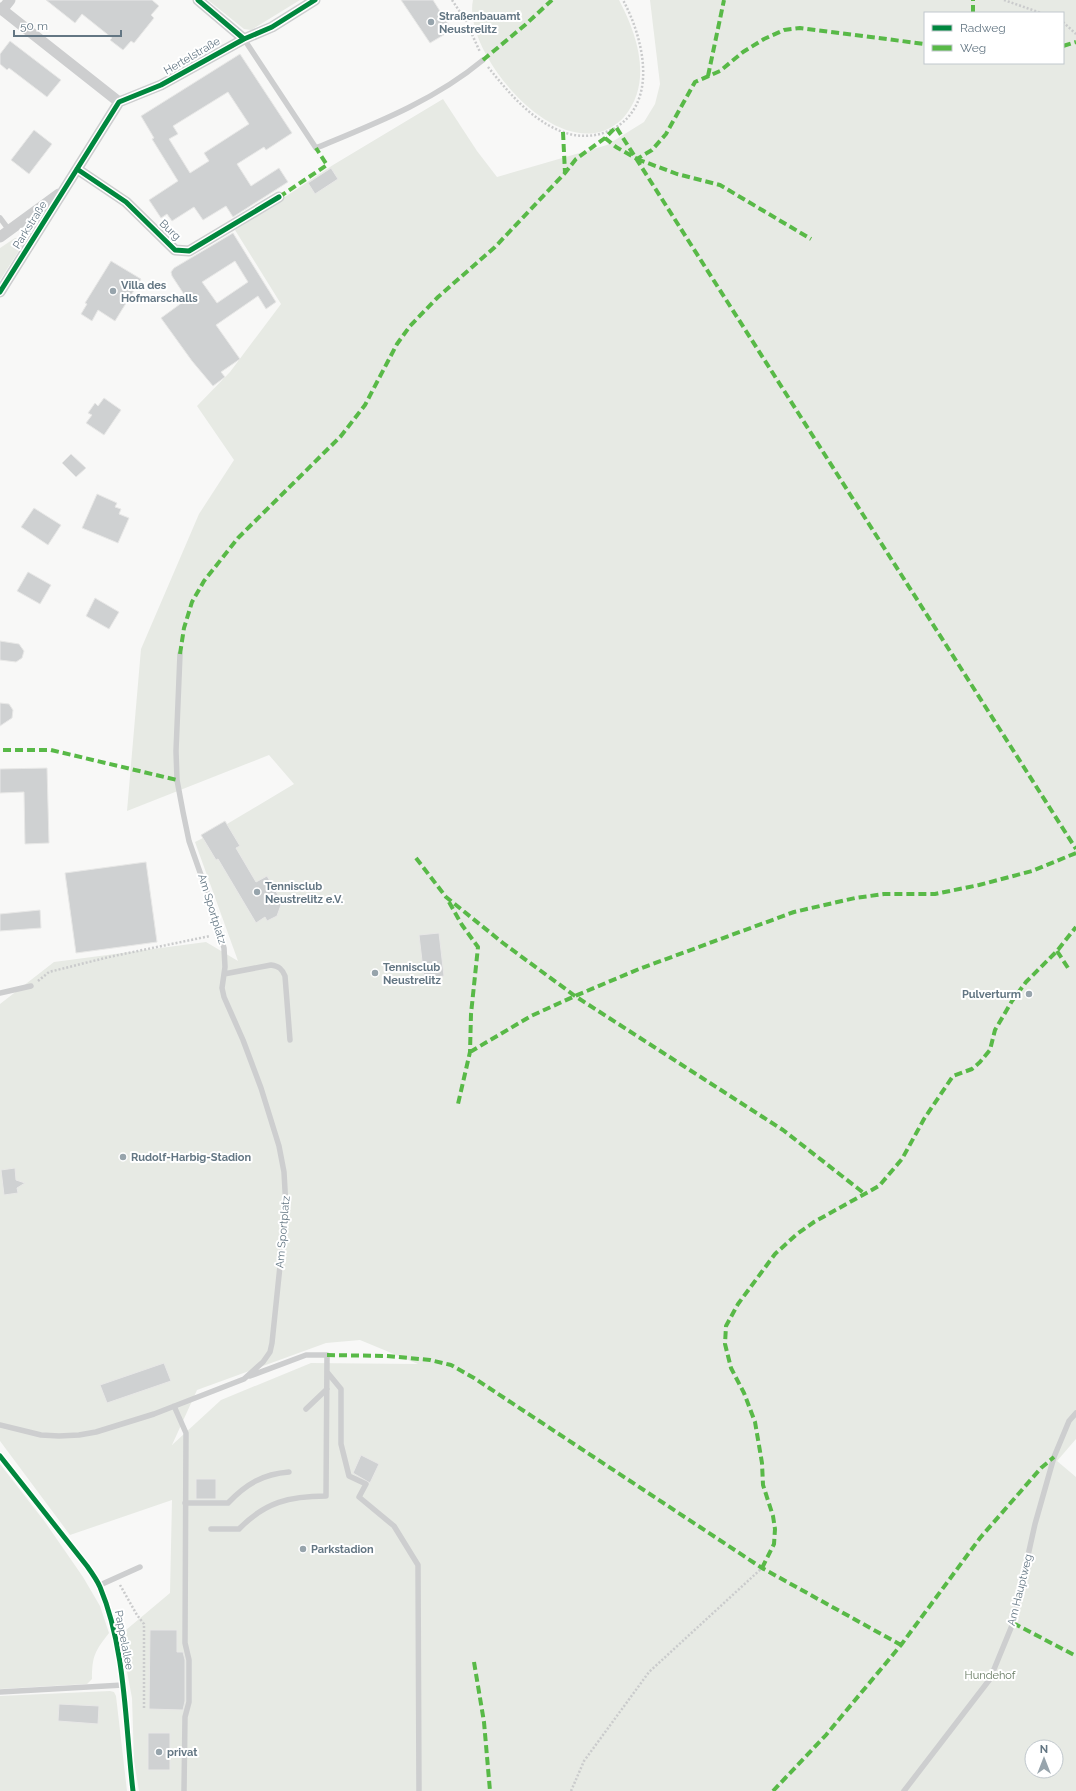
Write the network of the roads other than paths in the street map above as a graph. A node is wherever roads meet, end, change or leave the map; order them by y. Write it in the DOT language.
graph roads {
  1 [pos="10,0"];
  2 [pos="198,0"];
  3 [pos="315,0"];
  4 [pos="1,9"];
  5 [pos="244,38"];
  6 [pos="483,60"];
  7 [pos="119,102"];
  8 [pos="77,169"];
  9 [pos="64,190"];
  10 [pos="279,196"];
  11 [pos="0,218"];
  12 [pos="9,230"];
  13 [pos="0,238"];
  14 [pos="0,292"];
  15 [pos="180,654"];
  16 [pos="224,974"];
  17 [pos="31,986"];
  18 [pos="0,993"];
  19 [pos="290,1040"];
  20 [pos="327,1372"];
  21 [pos="244,1379"];
  22 [pos="327,1389"];
  23 [pos="174,1406"];
  24 [pos="306,1409"];
  25 [pos="1076,1413"];
  26 [pos="0,1425"];
  27 [pos="0,1456"];
  28 [pos="289,1472"];
  29 [pos="185,1502"];
  30 [pos="211,1529"];
  31 [pos="140,1567"];
  32 [pos="100,1585"];
  33 [pos="123,1685"];
  34 [pos="0,1692"];
  35 [pos="133,1791"];
  36 [pos="184,1791"];
  37 [pos="419,1791"];
  38 [pos="904,1791"];
  1 -- 4 [label="street"];
  2 -- 5 [label="street"];
  3 -- 5 [label="street, Hertelstraße"];
  4 -- 7 [label="street"];
  5 -- 6 [label="lane"];
  5 -- 7 [label="street, Hertelstraße"];
  7 -- 8 [label="street, Parkstraße"];
  8 -- 9 [label="street, Parkstraße"];
  8 -- 10 [label="street, Burg"];
  9 -- 12 [label="street"];
  9 -- 14 [label="street, Parkstraße"];
  11 -- 12 [label="lane"];
  12 -- 13 [label="street"];
  15 -- 16 [label="lane, Am Sportplatz"];
  16 -- 19 [label="lane"];
  16 -- 21 [label="lane, Am Sportplatz"];
  17 -- 18 [label="lane"];
  20 -- 21 [label="lane"];
  20 -- 22 [label="lane"];
  20 -- 37 [label="lane"];
  21 -- 23 [label="lane, Am Sportplatz"];
  22 -- 24 [label="lane"];
  22 -- 30 [label="lane"];
  23 -- 26 [label="lane, Am Sportplatz"];
  23 -- 29 [label="lane"];
  25 -- 38 [label="lane, Am Hauptweg"];
  27 -- 32 [label="lane, Pappelallee"];
  28 -- 29 [label="lane"];
  29 -- 36 [label="lane"];
  31 -- 32 [label="lane"];
  32 -- 33 [label="lane, Pappelallee"];
  33 -- 34 [label="lane"];
  33 -- 35 [label="lane, Pappelallee"];
}
